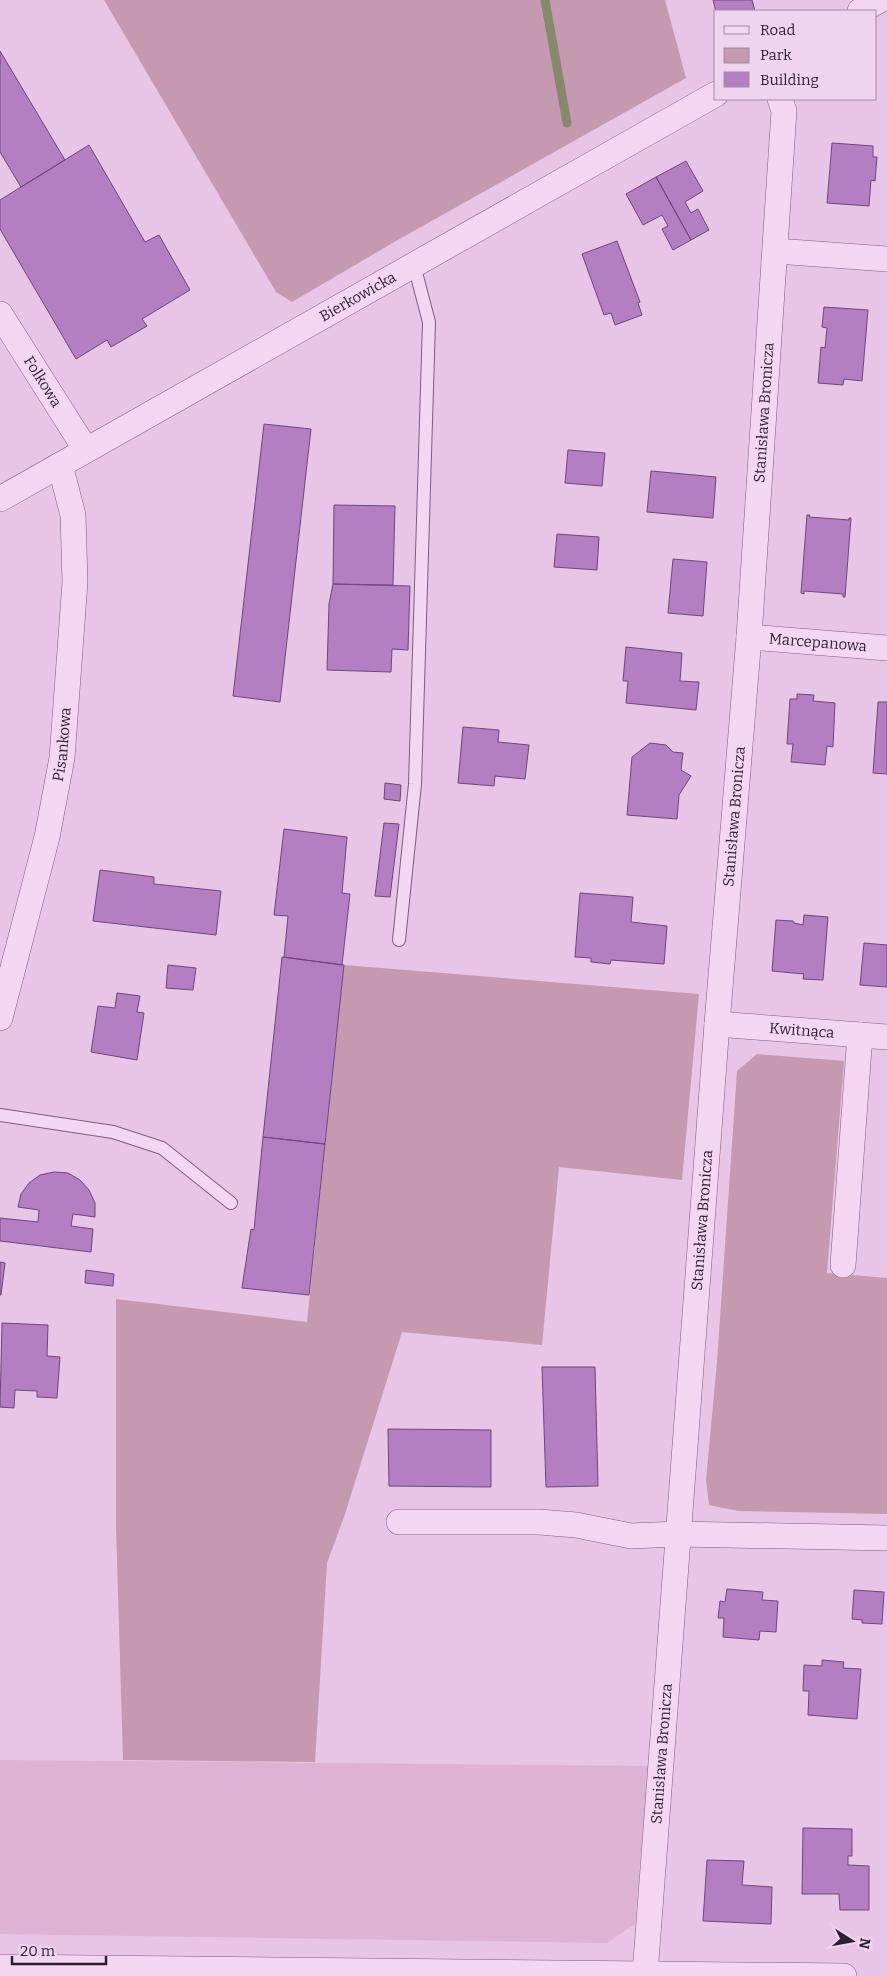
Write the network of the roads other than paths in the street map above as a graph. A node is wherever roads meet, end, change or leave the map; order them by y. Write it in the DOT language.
graph roads {
  1 [pos="880,0"];
  2 [pos="862,10"];
  3 [pos="714,95"];
  4 [pos="780,100"];
  5 [pos="776,251"];
  6 [pos="887,258"];
  7 [pos="414,265"];
  8 [pos="0,314"];
  9 [pos="86,450"];
  10 [pos="60,465"];
  11 [pos="0,499"];
  12 [pos="749,637"];
  13 [pos="887,648"];
  14 [pos="399,940"];
  15 [pos="0,1018"];
  16 [pos="717,1024"];
  17 [pos="860,1035"];
  18 [pos="887,1037"];
  19 [pos="0,1115"];
  20 [pos="231,1203"];
  21 [pos="843,1265"];
  22 [pos="399,1522"];
  23 [pos="678,1534"];
  24 [pos="887,1538"];
  25 [pos="0,1967"];
  26 [pos="645,1974"];
  27 [pos="844,1976"];
  1 -- 2 [label="street"];
  3 -- 7 [label="street, Bierkowicka"];
  4 -- 5 [label="street, Stanisława Bronicza"];
  5 -- 6 [label="street"];
  5 -- 12 [label="street, Stanisława Bronicza"];
  7 -- 9 [label="street, Bierkowicka"];
  7 -- 14 [label="lane"];
  8 -- 9 [label="street, Folkowa"];
  9 -- 10 [label="street, Bierkowicka"];
  10 -- 11 [label="street, Bierkowicka"];
  10 -- 15 [label="street, Pisankowa"];
  12 -- 13 [label="street, Marcepanowa"];
  12 -- 16 [label="street, Stanisława Bronicza"];
  16 -- 17 [label="street, Kwitnąca"];
  16 -- 23 [label="street, Stanisława Bronicza"];
  17 -- 18 [label="street, Kwitnąca"];
  17 -- 21 [label="street"];
  19 -- 20 [label="lane"];
  22 -- 23 [label="street"];
  23 -- 24 [label="street"];
  23 -- 26 [label="street, Stanisława Bronicza"];
  25 -- 26 [label="street"];
  26 -- 27 [label="street"];
}
